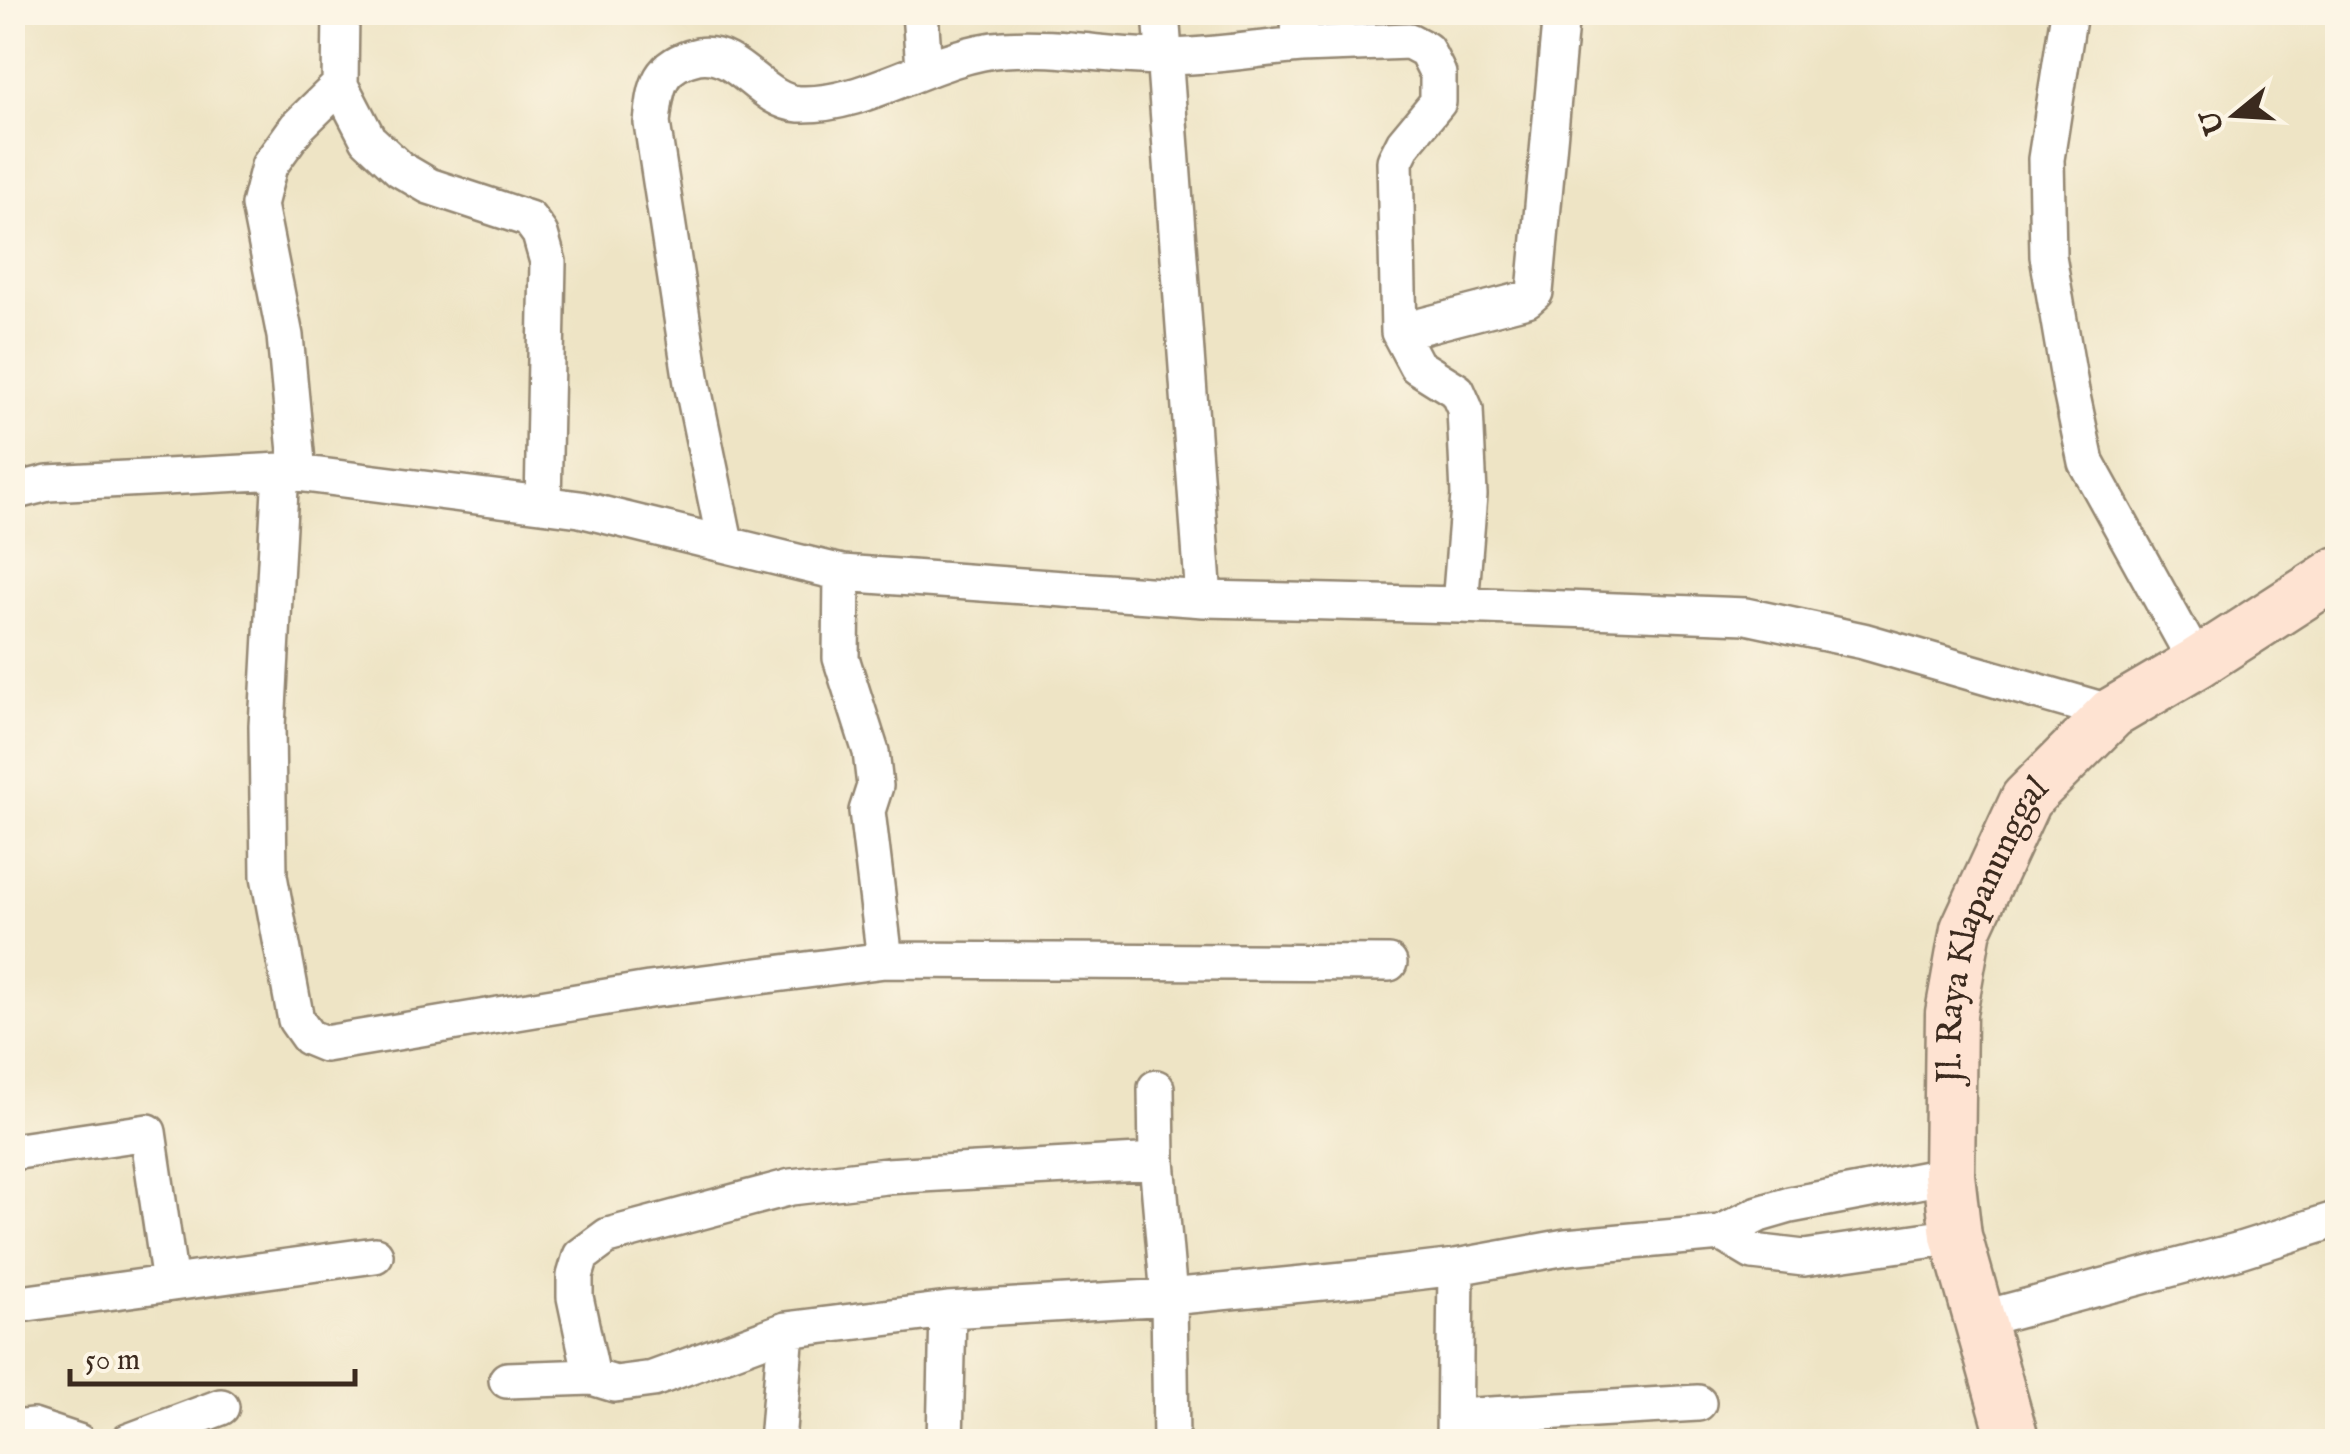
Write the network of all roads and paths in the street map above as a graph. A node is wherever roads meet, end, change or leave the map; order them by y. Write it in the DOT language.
graph roads {
  1 [pos="341,12"];
  2 [pos="920,12"];
  3 [pos="1161,12"];
  4 [pos="1562,12"];
  5 [pos="2069,12"];
  6 [pos="1299,28"];
  7 [pos="1163,57"];
  8 [pos="924,68"];
  9 [pos="340,84"];
  10 [pos="1400,332"];
  11 [pos="289,472"];
  12 [pos="12,492"];
  13 [pos="542,504"];
  14 [pos="725,542"];
  15 [pos="2338,572"];
  16 [pos="842,573"];
  17 [pos="1204,600"];
  18 [pos="1460,605"];
  19 [pos="2197,663"];
  20 [pos="2112,714"];
  21 [pos="885,960"];
  22 [pos="1389,963"];
  23 [pos="1156,1088"];
  24 [pos="12,1152"];
  25 [pos="1157,1161"];
  26 [pos="1948,1175"];
  27 [pos="2338,1218"];
  28 [pos="1721,1233"];
  29 [pos="1956,1236"];
  30 [pos="374,1256"];
  31 [pos="1456,1267"];
  32 [pos="170,1283"];
  33 [pos="1169,1298"];
  34 [pos="28,1303"];
  35 [pos="948,1310"];
  36 [pos="1981,1319"];
  37 [pos="786,1330"];
  38 [pos="592,1377"];
  39 [pos="506,1380"];
  40 [pos="1698,1403"];
  41 [pos="221,1406"];
  42 [pos="12,1429"];
  43 [pos="1455,1429"];
  44 [pos="78,1442"];
  45 [pos="128,1442"];
  46 [pos="777,1442"];
  47 [pos="945,1442"];
  48 [pos="1171,1442"];
  49 [pos="2014,1442"];
  1 -- 9 [label="street"];
  2 -- 8 [label="street"];
  3 -- 7 [label="street"];
  4 -- 10 [label="street"];
  5 -- 19 [label="street"];
  6 -- 7 [label="street"];
  6 -- 10 [label="street"];
  7 -- 8 [label="street"];
  7 -- 17 [label="street"];
  8 -- 14 [label="street"];
  9 -- 11 [label="street"];
  9 -- 13 [label="street"];
  10 -- 18 [label="street"];
  11 -- 12 [label="street"];
  11 -- 13 [label="street"];
  11 -- 21 [label="street"];
  13 -- 14 [label="street"];
  14 -- 16 [label="street"];
  15 -- 19 [label="street, Jl. Raya Klapanunggal"];
  16 -- 17 [label="street"];
  16 -- 21 [label="street"];
  17 -- 18 [label="street"];
  18 -- 20 [label="street"];
  19 -- 20 [label="street, Jl. Raya Klapanunggal"];
  20 -- 26 [label="street, Jl. Raya Klapanunggal"];
  21 -- 22 [label="street"];
  23 -- 25 [label="street"];
  24 -- 32 [label="street"];
  25 -- 33 [label="street"];
  25 -- 38 [label="street"];
  26 -- 28 [label="street"];
  26 -- 29 [label="street, Jl. Raya Klapanunggal"];
  27 -- 36 [label="street"];
  28 -- 29 [label="street"];
  28 -- 31 [label="street"];
  29 -- 36 [label="street, Jl. Raya Klapanunggal"];
  30 -- 32 [label="street"];
  31 -- 33 [label="street"];
  31 -- 43 [label="street"];
  32 -- 34 [label="street"];
  33 -- 35 [label="street"];
  33 -- 48 [label="street"];
  35 -- 37 [label="street"];
  35 -- 47 [label="street"];
  36 -- 49 [label="street, Jl. Raya Klapanunggal"];
  37 -- 38 [label="street"];
  37 -- 46 [label="street"];
  38 -- 39 [label="street"];
  40 -- 43 [label="street"];
  41 -- 45 [label="street"];
  42 -- 44 [label="street"];
}
